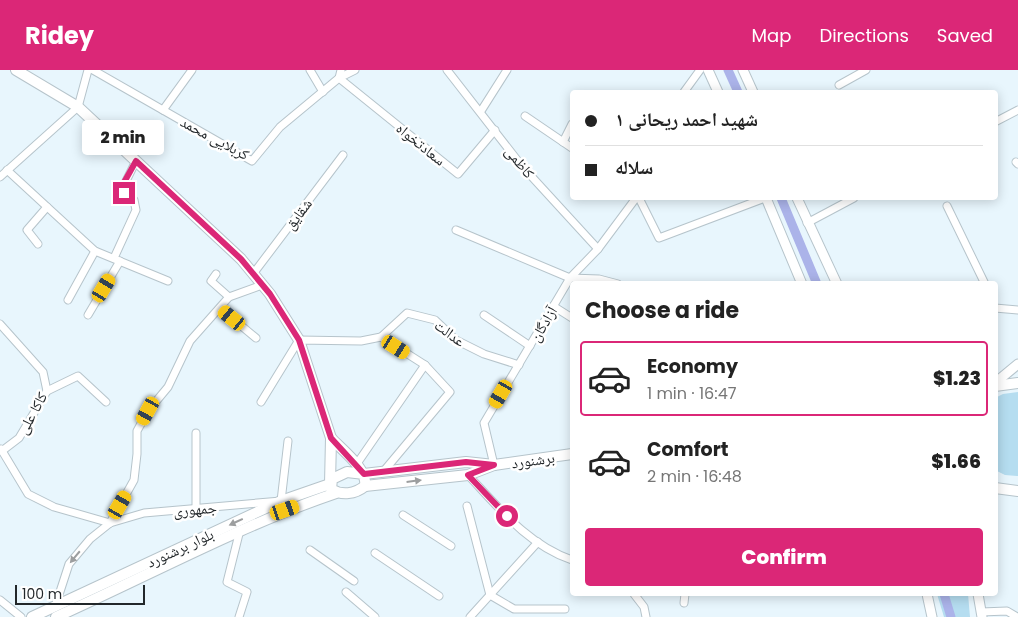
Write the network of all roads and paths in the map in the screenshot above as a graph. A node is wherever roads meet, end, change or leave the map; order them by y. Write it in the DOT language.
graph roads {
  1 [pos="16,70"];
  2 [pos="88,70"];
  3 [pos="93,70"];
  4 [pos="192,70"];
  5 [pos="310,70"];
  6 [pos="341,70"];
  7 [pos="355,70"];
  8 [pos="447,70"];
  9 [pos="507,70"];
  10 [pos="700,70"];
  11 [pos="708,70"];
  12 [pos="743,70"];
  13 [pos="866,70"];
  14 [pos="339,78"];
  15 [pos="839,85"];
  16 [pos="685,90"];
  17 [pos="717,90"];
  18 [pos="752,90"];
  19 [pos="322,92"];
  20 [pos="78,107"];
  21 [pos="163,110"];
  22 [pos="1018,110"];
  23 [pos="481,112"];
  24 [pos="525,116"];
  25 [pos="998,120"];
  26 [pos="570,128"];
  27 [pos="495,130"];
  28 [pos="563,142"];
  29 [pos="570,147"];
  30 [pos="343,155"];
  31 [pos="136,161"];
  32 [pos="7,170"];
  33 [pos="0,177"];
  34 [pos="635,200"];
  35 [pos="638,200"];
  36 [pos="760,200"];
  37 [pos="766,200"];
  38 [pos="798,200"];
  39 [pos="850,200"];
  40 [pos="947,206"];
  41 [pos="47,207"];
  42 [pos="807,223"];
  43 [pos="456,230"];
  44 [pos="38,244"];
  45 [pos="598,249"];
  46 [pos="95,251"];
  47 [pos="117,259"];
  48 [pos="216,274"];
  49 [pos="253,274"];
  50 [pos="570,278"];
  51 [pos="168,281"];
  52 [pos="607,281"];
  53 [pos="801,281"];
  54 [pos="836,281"];
  55 [pos="984,281"];
  56 [pos="262,285"];
  57 [pos="229,297"];
  58 [pos="68,300"];
  59 [pos="553,306"];
  60 [pos="998,306"];
  61 [pos="220,308"];
  62 [pos="1018,310"];
  63 [pos="88,315"];
  64 [pos="484,315"];
  65 [pos="570,317"];
  66 [pos="0,324"];
  67 [pos="381,337"];
  68 [pos="256,338"];
  69 [pos="299,340"];
  70 [pos="530,346"];
  71 [pos="1018,364"];
  72 [pos="425,365"];
  73 [pos="518,365"];
  74 [pos="998,381"];
  75 [pos="1018,383"];
  76 [pos="998,384"];
  77 [pos="47,391"];
  78 [pos="106,402"];
  79 [pos="261,402"];
  80 [pos="196,433"];
  81 [pos="331,438"];
  82 [pos="288,441"];
  83 [pos="1,449"];
  84 [pos="570,454"];
  85 [pos="356,464"];
  86 [pos="494,465"];
  87 [pos="383,472"];
  88 [pos="364,474"];
  89 [pos="468,475"];
  90 [pos="330,484"];
  91 [pos="365,486"];
  92 [pos="998,488"];
  93 [pos="1018,491"];
  94 [pos="336,493"];
  95 [pos="281,501"];
  96 [pos="467,506"];
  97 [pos="196,509"];
  98 [pos="403,515"];
  99 [pos="110,523"];
  100 [pos="240,530"];
  101 [pos="538,542"];
  102 [pos="451,546"];
  103 [pos="310,550"];
  104 [pos="375,553"];
  105 [pos="570,559"];
  106 [pos="354,581"];
  107 [pos="346,592"];
  108 [pos="490,595"];
  109 [pos="439,596"];
  110 [pos="636,596"];
  111 [pos="685,596"];
  112 [pos="927,596"];
  113 [pos="978,596"];
  114 [pos="0,600"];
  115 [pos="684,603"];
  116 [pos="565,609"];
  117 [pos="56,612"];
  118 [pos="982,615"];
  119 [pos="21,617"];
  120 [pos="32,617"];
  121 [pos="239,617"];
  122 [pos="375,617"];
  123 [pos="470,617"];
  124 [pos="646,617"];
  125 [pos="932,617"];
  126 [pos="1016,617"];
  1 -- 20 [label="main road"];
  2 -- 20 [label="street"];
  3 -- 21 [label="street, کربلایی محمد"];
  4 -- 21 [label="street"];
  5 -- 19 [label="street"];
  6 -- 14 [label="street"];
  7 -- 14 [label="street, کربلایی محمد"];
  8 -- 23 [label="street, کاظمی"];
  9 -- 23 [label="street"];
  10 -- 16 [label="street"];
  11 -- 17 [label="street"];
  12 -- 18 [label="street"];
  13 -- 15 [label="street"];
  14 -- 19 [label="street, کربلایی محمد"];
  14 -- 27 [label="street, سعادتخواه"];
  19 -- 21 [label="street, کربلایی محمد"];
  20 -- 31 [label="main road"];
  20 -- 32 [label="street"];
  22 -- 25 [label="street"];
  23 -- 27 [label="street, کاظمی"];
  24 -- 28 [label="street"];
  26 -- 28 [label="street"];
  27 -- 45 [label="street, کاظمی"];
  28 -- 29 [label="street"];
  30 -- 49 [label="street, شقایق"];
  31 -- 47 [label="street"];
  31 -- 49 [label="main road"];
  32 -- 33 [label="street"];
  32 -- 41 [label="street"];
  34 -- 45 [label="street, آزادگان"];
  35 -- 36 [label="street"];
  37 -- 53 [label="street"];
  38 -- 42 [label="street"];
  39 -- 42 [label="street"];
  40 -- 55 [label="street"];
  41 -- 44 [label="street"];
  41 -- 46 [label="street"];
  42 -- 54 [label="street"];
  43 -- 50 [label="street"];
  45 -- 50 [label="street, آزادگان"];
  46 -- 47 [label="street"];
  46 -- 58 [label="street"];
  47 -- 51 [label="street"];
  47 -- 63 [label="street"];
  48 -- 57 [label="street"];
  49 -- 56 [label="main road"];
  50 -- 52 [label="street"];
  50 -- 59 [label="street, آزادگان"];
  56 -- 57 [label="street"];
  56 -- 69 [label="main road"];
  57 -- 61 [label="street"];
  59 -- 65 [label="street"];
  59 -- 70 [label="street, آزادگان"];
  60 -- 62 [label="street"];
  61 -- 68 [label="street"];
  61 -- 99 [label="street"];
  64 -- 70 [label="street"];
  66 -- 77 [label="street, کاکا علی"];
  67 -- 69 [label="street"];
  67 -- 72 [label="street"];
  67 -- 73 [label="street, عدالت"];
  69 -- 79 [label="street"];
  69 -- 81 [label="main road"];
  70 -- 73 [label="street, آزادگان"];
  71 -- 74 [label="street"];
  72 -- 85 [label="street"];
  72 -- 87 [label="street"];
  73 -- 86 [label="street, آزادگان"];
  75 -- 76 [label="main road"];
  77 -- 78 [label="street"];
  77 -- 83 [label="street, کاکا علی"];
  80 -- 97 [label="street"];
  81 -- 85 [label="main road"];
  81 -- 90 [label="main road"];
  82 -- 95 [label="street"];
  83 -- 99 [label="street"];
  84 -- 86 [label="main road, برشنورد"];
  85 -- 88 [label="main road"];
  86 -- 87 [label="main road"];
  86 -- 89 [label="main road"];
  87 -- 88 [label="main road"];
  88 -- 90 [label="main road, بلوار برشنورد"];
  88 -- 91 [label="main road"];
  91 -- 89 [label="main road, one-way"];
  89 -- 101 [label="street"];
  90 -- 94 [label="main road"];
  90 -- 95 [label="main road, بلوار برشنورد"];
  91 -- 94 [label="main road, بلوار برشنورد"];
  92 -- 93 [label="main road"];
  94 -- 100 [label="main road, بلوار برشنورد"];
  95 -- 97 [label="street, جمهوری"];
  95 -- 117 [label="main road, بلوار برشنورد, one-way"];
  96 -- 108 [label="street"];
  97 -- 99 [label="street, جمهوری"];
  98 -- 102 [label="street"];
  99 -- 117 [label="street, جمهوری, one-way"];
  100 -- 117 [label="main road, بلوار برشنورد"];
  100 -- 121 [label="street"];
  101 -- 105 [label="street"];
  101 -- 108 [label="street"];
  103 -- 106 [label="street"];
  104 -- 109 [label="street"];
  107 -- 122 [label="street"];
  108 -- 116 [label="street"];
  108 -- 123 [label="street"];
  110 -- 124 [label="street"];
  111 -- 115 [label="street"];
  112 -- 125 [label="street"];
  113 -- 118 [label="street"];
  114 -- 119 [label="street"];
  117 -- 120 [label="main road, بلوار برشنورد"];
  118 -- 126 [label="street"];
}
